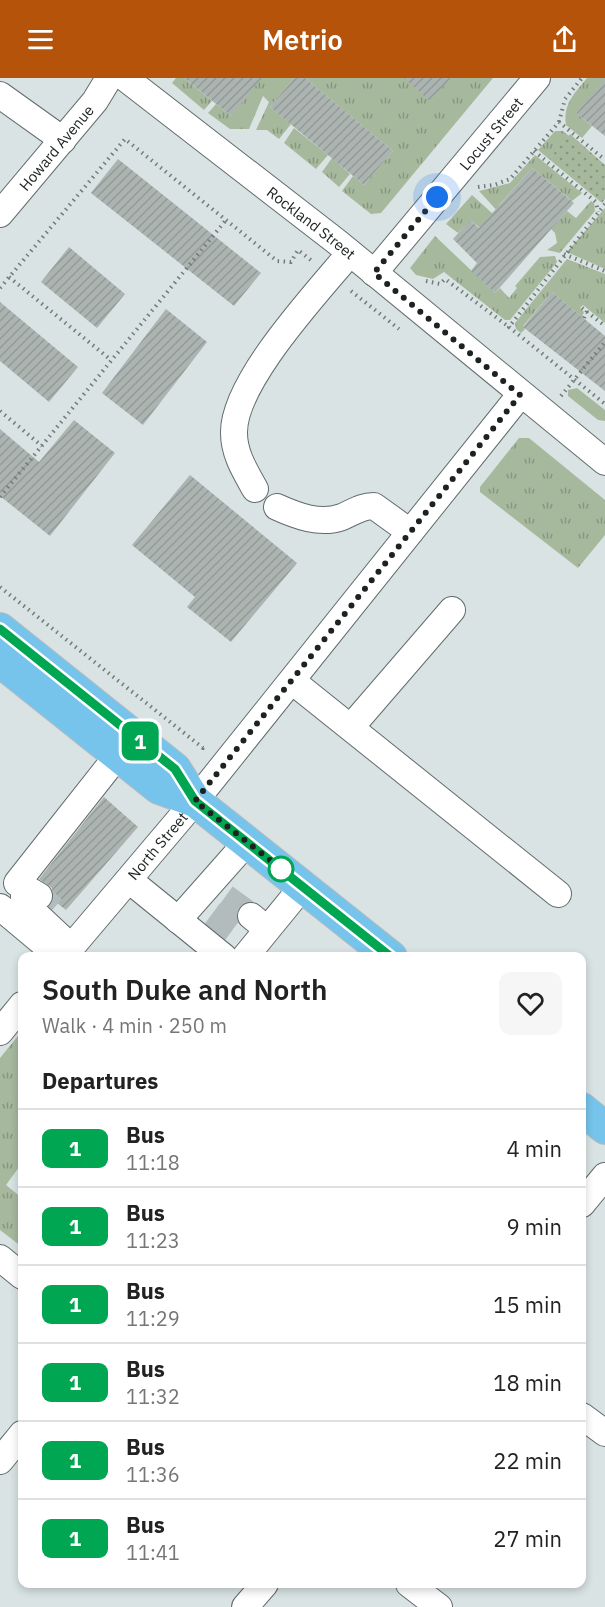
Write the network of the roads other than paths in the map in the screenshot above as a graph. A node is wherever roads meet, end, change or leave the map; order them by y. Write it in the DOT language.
graph roads {
  1 [pos="109,78"];
  2 [pos="125,78"];
  3 [pos="537,78"];
  4 [pos="0,94"];
  5 [pos="63,140"];
  6 [pos="0,213"];
  7 [pos="350,253"];
  8 [pos="374,273"];
  9 [pos="520,395"];
  10 [pos="605,462"];
  11 [pos="255,489"];
  12 [pos="277,507"];
  13 [pos="410,532"];
  14 [pos="452,610"];
  15 [pos="0,629"];
  16 [pos="0,661"];
  17 [pos="292,681"];
  18 [pos="351,728"];
  19 [pos="118,755"];
  20 [pos="195,801"];
  21 [pos="247,842"];
  22 [pos="129,880"];
  23 [pos="303,886"];
  24 [pos="33,894"];
  25 [pos="558,894"];
  26 [pos="0,907"];
  27 [pos="178,920"];
  28 [pos="251,936"];
  29 [pos="69,949"];
  30 [pos="218,952"];
  31 [pos="385,952"];
  32 [pos="18,1010"];
  33 [pos="0,1032"];
  34 [pos="586,1112"];
  35 [pos="605,1128"];
  36 [pos="605,1176"];
  37 [pos="586,1199"];
  38 [pos="0,1258"];
  39 [pos="18,1273"];
  40 [pos="586,1419"];
  41 [pos="605,1433"];
  42 [pos="18,1439"];
  43 [pos="0,1461"];
  44 [pos="262,1588"];
  45 [pos="414,1588"];
  46 [pos="434,1606"];
  47 [pos="245,1607"];
  1 -- 5 [label="street, Howard Avenue"];
  2 -- 7 [label="street, Rockland Street"];
  3 -- 8 [label="street, Locust Street"];
  4 -- 5 [label="street"];
  5 -- 6 [label="street, Howard Avenue"];
  7 -- 8 [label="street, Rockland Street"];
  7 -- 11 [label="street"];
  8 -- 9 [label="street, Rockland Street"];
  9 -- 10 [label="street, Rockland Street"];
  9 -- 13 [label="street, North Street"];
  12 -- 13 [label="street"];
  13 -- 17 [label="street, North Street"];
  14 -- 18 [label="street"];
  15 -- 20 [label="main road"];
  16 -- 19 [label="main road"];
  17 -- 18 [label="street"];
  17 -- 20 [label="street, North Street"];
  18 -- 25 [label="street"];
  19 -- 20 [label="main road"];
  19 -- 24 [label="street"];
  20 -- 21 [label="main road"];
  20 -- 22 [label="street, North Street"];
  21 -- 23 [label="main road"];
  21 -- 27 [label="street"];
  22 -- 27 [label="street"];
  22 -- 29 [label="street, North Street"];
  23 -- 28 [label="street"];
  23 -- 31 [label="main road"];
  24 -- 29 [label="street"];
  24 -- 29 [label="street"];
  26 -- 29 [label="street"];
  27 -- 30 [label="street"];
  32 -- 33 [label="street"];
  34 -- 35 [label="main road"];
  36 -- 37 [label="street"];
  38 -- 39 [label="street"];
  40 -- 41 [label="street"];
  42 -- 43 [label="street"];
  44 -- 47 [label="street"];
  45 -- 46 [label="street"];
}
